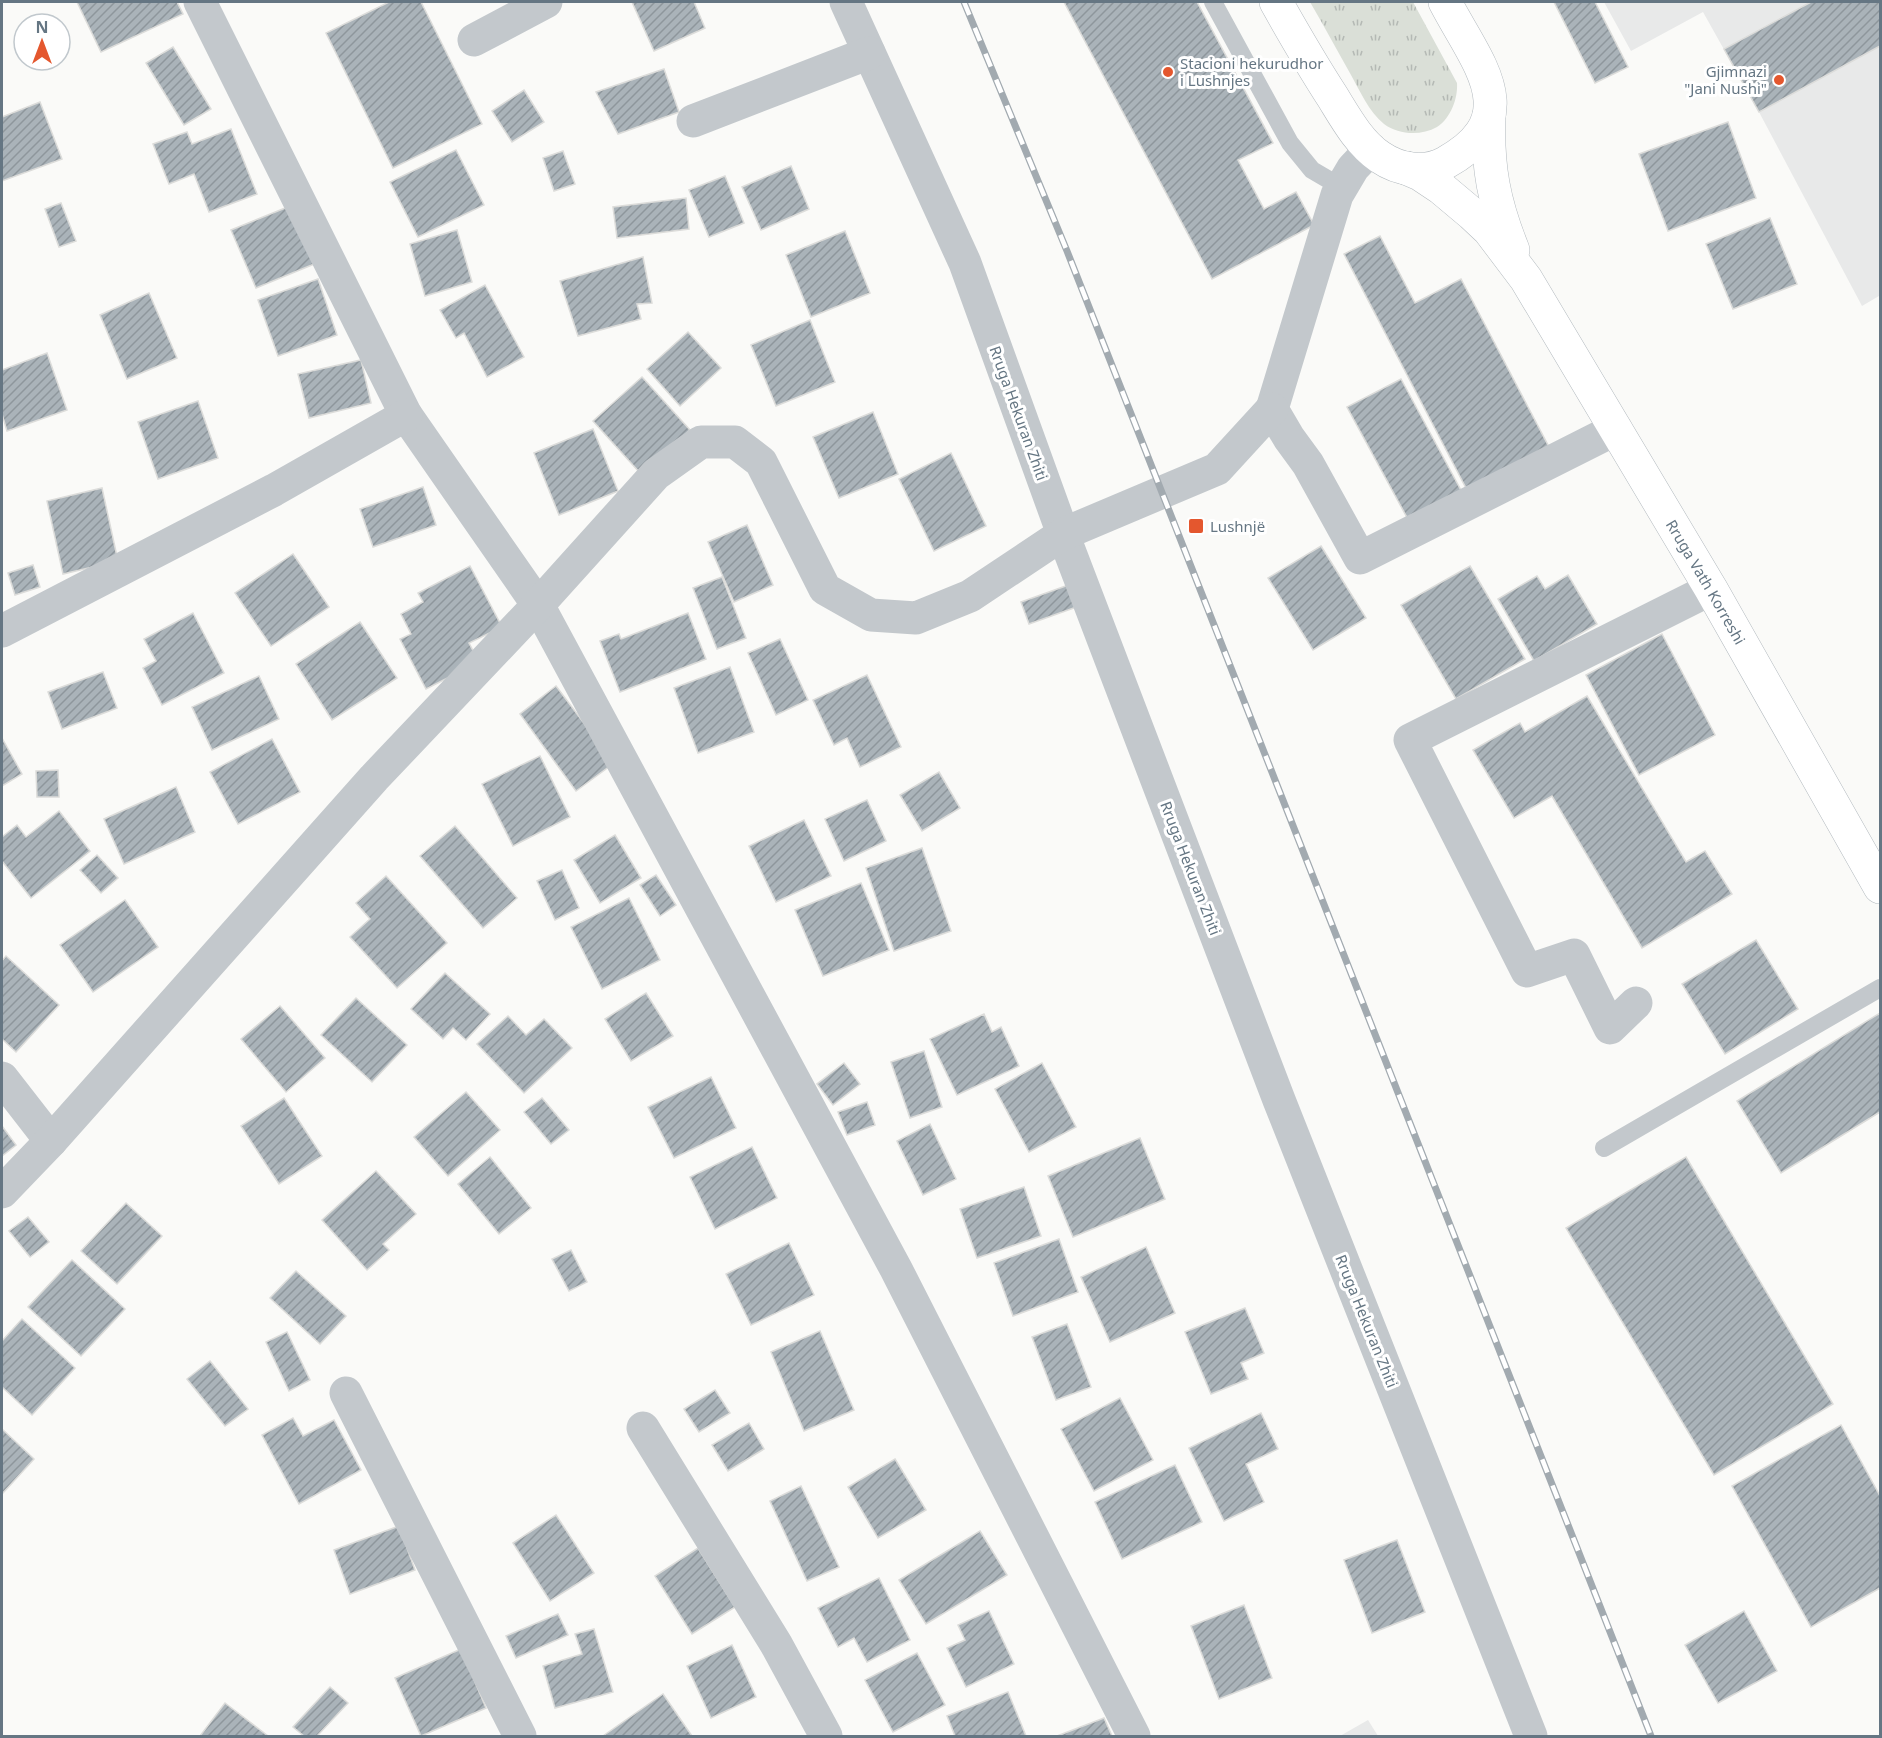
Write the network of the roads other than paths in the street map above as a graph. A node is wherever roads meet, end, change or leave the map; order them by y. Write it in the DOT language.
graph roads {
  1 [pos="200,2"];
  2 [pos="546,2"];
  3 [pos="846,2"];
  4 [pos="1214,2"];
  5 [pos="1276,2"];
  6 [pos="1451,9"];
  7 [pos="474,40"];
  8 [pos="869,53"];
  9 [pos="1490,113"];
  10 [pos="693,121"];
  11 [pos="1371,149"];
  12 [pos="1406,168"];
  13 [pos="1341,187"];
  14 [pos="1526,279"];
  15 [pos="1272,409"];
  16 [pos="406,415"];
  17 [pos="1616,429"];
  18 [pos="1063,534"];
  19 [pos="1711,589"];
  20 [pos="538,605"];
  21 [pos="2,631"];
  22 [pos="1881,887"];
  23 [pos="1881,988"];
  24 [pos="1636,1003"];
  25 [pos="2,1077"];
  26 [pos="51,1141"];
  27 [pos="1604,1148"];
  28 [pos="2,1192"];
  29 [pos="346,1393"];
  30 [pos="643,1428"];
  31 [pos="520,1737"];
  32 [pos="826,1737"];
  33 [pos="1134,1737"];
  34 [pos="1531,1737"];
  1 -- 16 [label="street"];
  2 -- 7 [label="street"];
  3 -- 8 [label="street, Rruga Hekuran Zhiti"];
  4 -- 13 [label="lane"];
  5 -- 11 [label="main road, Rruga Vath Korreshi"];
  6 -- 9 [label="main road, Rruga Vath Korreshi"];
  8 -- 10 [label="street"];
  8 -- 18 [label="street, Rruga Hekuran Zhiti"];
  9 -- 12 [label="main road"];
  9 -- 14 [label="main road, Rruga Vath Korreshi"];
  11 -- 12 [label="main road, Rruga Vath Korreshi"];
  11 -- 13 [label="street"];
  12 -- 14 [label="main road, Rruga Vath Korreshi"];
  13 -- 15 [label="street"];
  14 -- 17 [label="main road, Rruga Vath Korreshi"];
  15 -- 17 [label="street"];
  15 -- 18 [label="street"];
  16 -- 20 [label="street"];
  16 -- 21 [label="street"];
  17 -- 19 [label="main road, Rruga Vath Korreshi"];
  18 -- 20 [label="street"];
  18 -- 34 [label="street, Rruga Hekuran Zhiti"];
  19 -- 22 [label="main road, Rruga Vath Korreshi"];
  19 -- 24 [label="street"];
  20 -- 26 [label="street"];
  20 -- 33 [label="street"];
  23 -- 27 [label="lane"];
  25 -- 26 [label="street"];
  26 -- 28 [label="street"];
  29 -- 31 [label="street"];
  30 -- 32 [label="street"];
}
